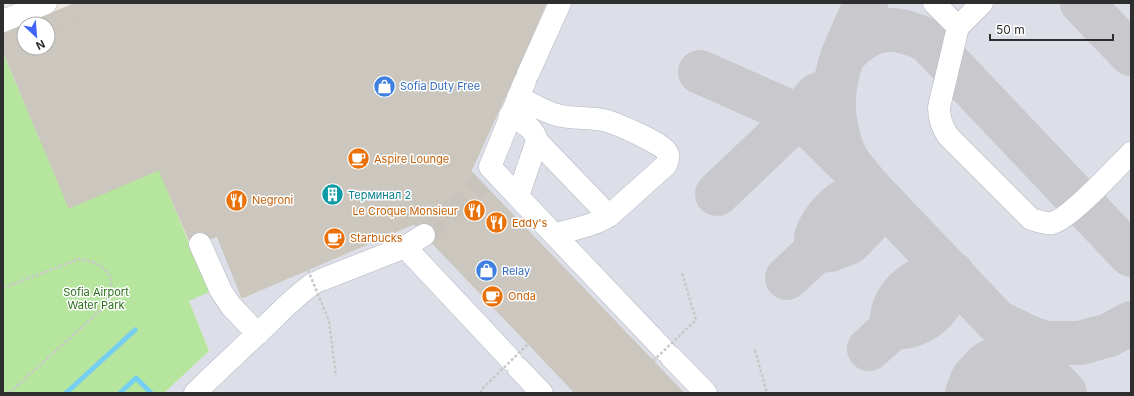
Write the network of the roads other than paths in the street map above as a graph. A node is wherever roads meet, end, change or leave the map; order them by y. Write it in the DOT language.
graph roads {
  1 [pos="46,3"];
  2 [pos="560,3"];
  3 [pos="934,3"];
  4 [pos="982,3"];
  5 [pos="3,21"];
  6 [pos="958,27"];
  7 [pos="520,92"];
  8 [pos="537,141"];
  9 [pos="1131,153"];
  10 [pos="518,196"];
  11 [pos="609,216"];
  12 [pos="555,234"];
  13 [pos="424,235"];
  14 [pos="200,244"];
  15 [pos="405,247"];
  16 [pos="258,334"];
  17 [pos="195,393"];
  18 [pos="542,393"];
  19 [pos="706,393"];
  1 -- 5 [label="lane"];
  2 -- 7 [label="lane"];
  3 -- 6 [label="lane"];
  4 -- 6 [label="lane"];
  6 -- 9 [label="lane"];
  7 -- 8 [label="lane"];
  7 -- 10 [label="lane"];
  7 -- 11 [label="lane"];
  8 -- 10 [label="lane"];
  8 -- 11 [label="lane"];
  10 -- 12 [label="lane"];
  11 -- 12 [label="lane"];
  12 -- 19 [label="lane"];
  13 -- 15 [label="lane"];
  14 -- 16 [label="lane"];
  15 -- 16 [label="lane"];
  15 -- 18 [label="lane"];
  16 -- 17 [label="lane"];
}
